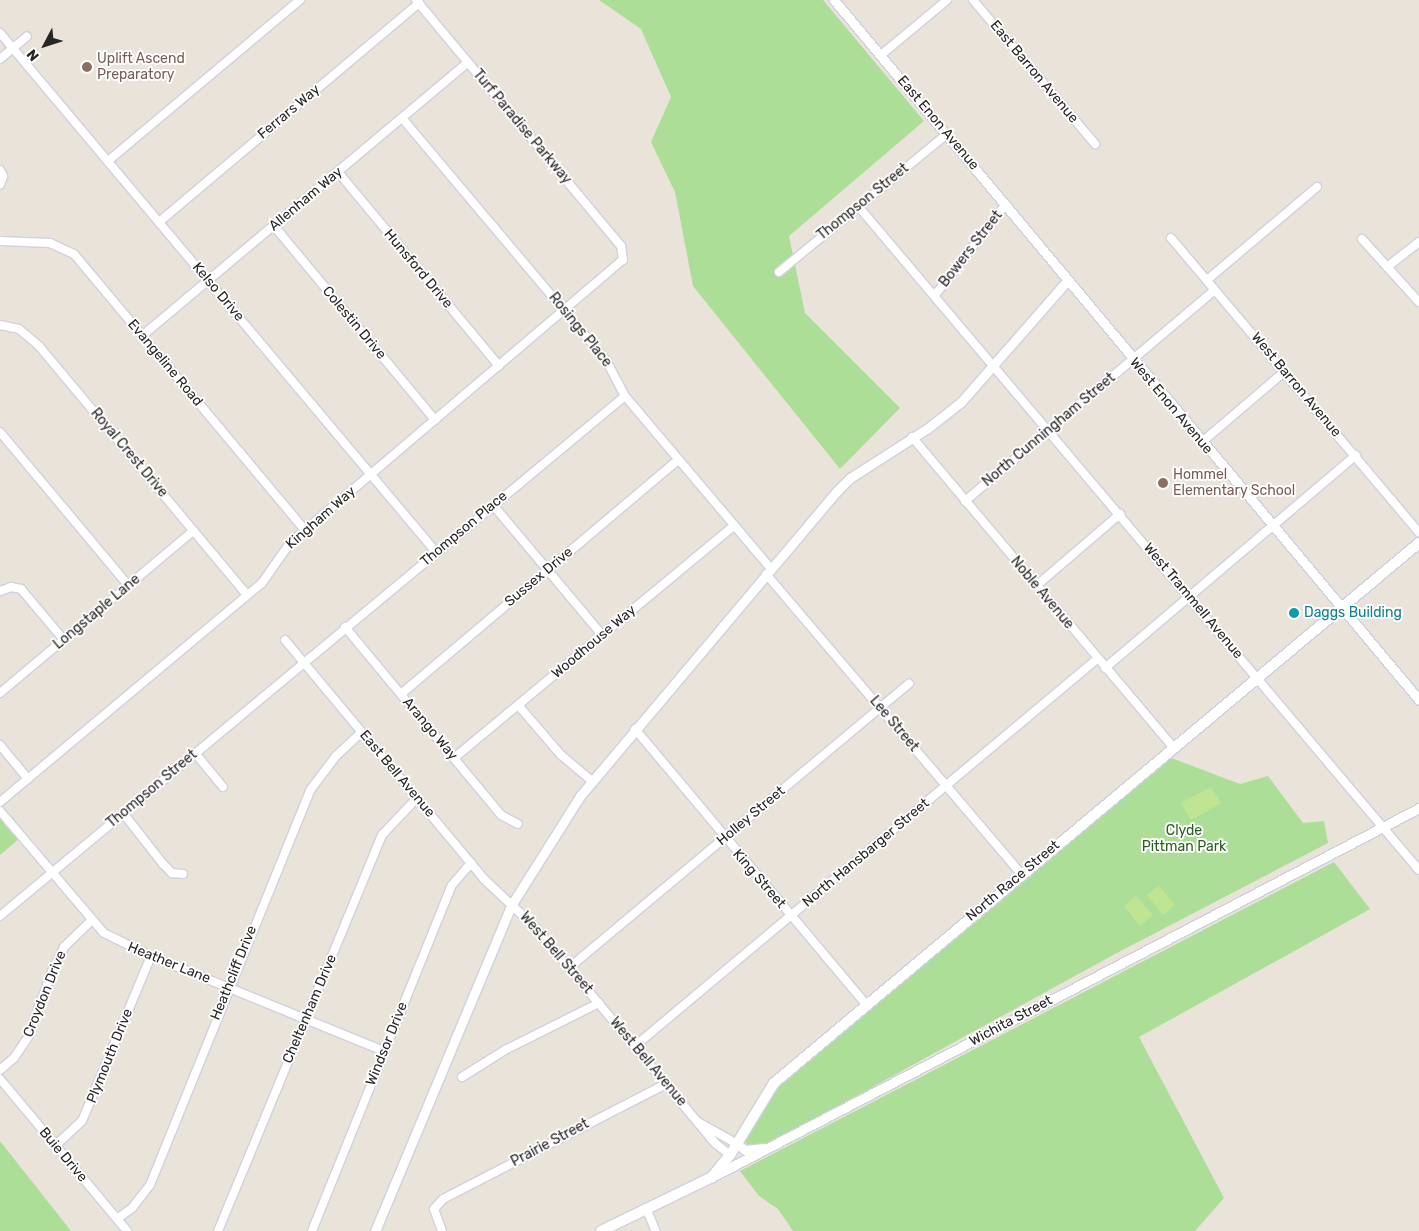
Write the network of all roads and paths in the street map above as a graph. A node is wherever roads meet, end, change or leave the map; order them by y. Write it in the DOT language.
graph roads {
  1 [pos="300,0"];
  2 [pos="834,0"];
  3 [pos="947,0"];
  4 [pos="973,0"];
  5 [pos="418,2"];
  6 [pos="0,33"];
  7 [pos="27,36"];
  8 [pos="13,48"];
  9 [pos="881,56"];
  10 [pos="0,59"];
  11 [pos="468,62"];
  12 [pos="402,118"];
  13 [pos="948,133"];
  14 [pos="1095,144"];
  15 [pos="108,162"];
  16 [pos="0,170"];
  17 [pos="338,172"];
  18 [pos="0,185"];
  19 [pos="1317,186"];
  20 [pos="1006,204"];
  21 [pos="858,206"];
  22 [pos="159,222"];
  23 [pos="274,226"];
  24 [pos="1171,238"];
  25 [pos="1362,238"];
  26 [pos="0,241"];
  27 [pos="1419,242"];
  28 [pos="1041,247"];
  29 [pos="624,256"];
  30 [pos="1387,267"];
  31 [pos="779,272"];
  32 [pos="1207,280"];
  33 [pos="209,281"];
  34 [pos="1067,281"];
  35 [pos="1216,290"];
  36 [pos="935,295"];
  37 [pos="1419,302"];
  38 [pos="565,310"];
  39 [pos="0,325"];
  40 [pos="143,336"];
  41 [pos="1132,359"];
  42 [pos="499,366"];
  43 [pos="994,366"];
  44 [pos="1285,371"];
  45 [pos="625,396"];
  46 [pos="435,420"];
  47 [pos="1049,430"];
  48 [pos="0,432"];
  49 [pos="912,437"];
  50 [pos="1202,442"];
  51 [pos="1356,455"];
  52 [pos="678,460"];
  53 [pos="371,474"];
  54 [pos="965,501"];
  55 [pos="493,505"];
  56 [pos="1120,514"];
  57 [pos="733,526"];
  58 [pos="1272,526"];
  59 [pos="305,530"];
  60 [pos="193,531"];
  61 [pos="1419,533"];
  62 [pos="1419,543"];
  63 [pos="436,552"];
  64 [pos="547,570"];
  65 [pos="768,572"];
  66 [pos="128,585"];
  67 [pos="1036,586"];
  68 [pos="0,592"];
  69 [pos="247,595"];
  70 [pos="1188,595"];
  71 [pos="1341,608"];
  72 [pos="345,627"];
  73 [pos="602,635"];
  74 [pos="64,640"];
  75 [pos="285,640"];
  76 [pos="1097,659"];
  77 [pos="303,662"];
  78 [pos="1105,668"];
  79 [pos="1256,678"];
  80 [pos="909,684"];
  81 [pos="0,693"];
  82 [pos="400,694"];
  83 [pos="1419,700"];
  84 [pos="518,705"];
  85 [pos="880,708"];
  86 [pos="635,729"];
  87 [pos="362,732"];
  88 [pos="0,744"];
  89 [pos="1174,748"];
  90 [pos="195,753"];
  91 [pos="454,758"];
  92 [pos="28,779"];
  93 [pos="592,781"];
  94 [pos="946,786"];
  95 [pos="223,787"];
  96 [pos="417,798"];
  97 [pos="0,802"];
  98 [pos="1419,808"];
  99 [pos="0,811"];
  100 [pos="123,813"];
  101 [pos="518,824"];
  102 [pos="1382,828"];
  103 [pos="724,838"];
  104 [pos="471,863"];
  105 [pos="1419,870"];
  106 [pos="52,872"];
  107 [pos="183,874"];
  108 [pos="1021,874"];
  109 [pos="512,904"];
  110 [pos="0,916"];
  111 [pos="791,916"];
  112 [pos="92,920"];
  113 [pos="151,956"];
  114 [pos="570,967"];
  115 [pos="228,987"];
  116 [pos="599,1003"];
  117 [pos="866,1004"];
  118 [pos="306,1020"];
  119 [pos="635,1046"];
  120 [pos="384,1051"];
  121 [pos="0,1070"];
  122 [pos="462,1077"];
  123 [pos="0,1079"];
  124 [pos="666,1084"];
  125 [pos="696,1121"];
  126 [pos="737,1144"];
  127 [pos="55,1146"];
  128 [pos="772,1146"];
  129 [pos="730,1155"];
  130 [pos="749,1160"];
  131 [pos="712,1177"];
  132 [pos="646,1208"];
  133 [pos="117,1219"];
  134 [pos="127,1231"];
  135 [pos="218,1231"];
  136 [pos="312,1231"];
  137 [pos="375,1231"];
  138 [pos="442,1231"];
  139 [pos="602,1231"];
  140 [pos="656,1231"];
  1 -- 15 [label="street"];
  2 -- 9 [label="street, East Enon Avenue"];
  3 -- 9 [label="street"];
  4 -- 14 [label="street, East Barron Avenue"];
  5 -- 11 [label="street, Turf Paradise Parkway"];
  5 -- 22 [label="street, Ferrars Way"];
  6 -- 8 [label="street, Kelso Drive"];
  7 -- 8 [label="street"];
  8 -- 10 [label="street"];
  8 -- 15 [label="street, Kelso Drive"];
  9 -- 13 [label="street, East Enon Avenue"];
  11 -- 12 [label="street, Allenham Way"];
  11 -- 29 [label="street, Turf Paradise Parkway"];
  12 -- 17 [label="street, Allenham Way"];
  12 -- 38 [label="street, Rosings Place"];
  13 -- 20 [label="street, East Enon Avenue"];
  13 -- 21 [label="street, Thompson Street"];
  15 -- 22 [label="street, Kelso Drive"];
  16 -- 18 [label="street"];
  17 -- 23 [label="street, Allenham Way"];
  17 -- 42 [label="street, Hunsford Drive"];
  19 -- 32 [label="street"];
  20 -- 28 [label="street, East Enon Avenue"];
  20 -- 36 [label="street, Bowers Street"];
  21 -- 31 [label="street, Thompson Street"];
  21 -- 36 [label="street, West Trammell Avenue"];
  22 -- 33 [label="street, Kelso Drive"];
  23 -- 33 [label="street, Allenham Way"];
  23 -- 46 [label="street, Colestin Drive"];
  24 -- 32 [label="street, West Barron Avenue"];
  25 -- 30 [label="street"];
  26 -- 40 [label="street, Evangeline Road"];
  27 -- 30 [label="street"];
  28 -- 34 [label="street, West Enon Avenue"];
  29 -- 38 [label="street, Kingham Way"];
  30 -- 37 [label="street"];
  32 -- 35 [label="street, West Barron Avenue"];
  33 -- 40 [label="street, Allenham Way"];
  33 -- 53 [label="street, Kelso Drive"];
  34 -- 41 [label="street, West Enon Avenue"];
  34 -- 43 [label="street"];
  35 -- 41 [label="street, North Cunningham Street"];
  35 -- 44 [label="street, West Barron Avenue"];
  36 -- 43 [label="street, West Trammell Avenue"];
  38 -- 42 [label="street, Kingham Way"];
  38 -- 45 [label="street, Rosings Place"];
  39 -- 60 [label="street, Royal Crest Drive"];
  40 -- 59 [label="street, Evangeline Road"];
  41 -- 47 [label="street, North Cunningham Street"];
  41 -- 50 [label="street, West Enon Avenue"];
  42 -- 46 [label="street, Kingham Way"];
  43 -- 47 [label="street, West Trammell Avenue"];
  43 -- 49 [label="street"];
  44 -- 50 [label="street"];
  44 -- 51 [label="street, West Barron Avenue"];
  45 -- 52 [label="street, Rosings Place"];
  45 -- 55 [label="street, Thompson Place"];
  46 -- 53 [label="street, Kingham Way"];
  47 -- 54 [label="street, North Cunningham Street"];
  47 -- 56 [label="street, West Trammell Avenue"];
  48 -- 66 [label="street"];
  49 -- 54 [label="street, Noble Avenue"];
  49 -- 65 [label="street"];
  50 -- 58 [label="street, West Enon Avenue"];
  51 -- 58 [label="street"];
  51 -- 61 [label="street, West Barron Avenue"];
  52 -- 57 [label="street, Rosings Place"];
  52 -- 64 [label="street, Sussex Drive"];
  53 -- 59 [label="street, Kingham Way"];
  53 -- 63 [label="street, Kelso Drive"];
  54 -- 67 [label="street, Noble Avenue"];
  55 -- 63 [label="street, Thompson Place"];
  55 -- 64 [label="street"];
  56 -- 67 [label="street"];
  56 -- 70 [label="street, West Trammell Avenue"];
  57 -- 65 [label="street, Rosings Place"];
  57 -- 73 [label="street, Woodhouse Way"];
  58 -- 70 [label="street"];
  58 -- 71 [label="street, West Enon Avenue"];
  59 -- 69 [label="street, Kingham Way"];
  60 -- 66 [label="street, Longstaple Lane"];
  60 -- 69 [label="street, Royal Crest Drive"];
  62 -- 71 [label="main road, North Race Street"];
  63 -- 72 [label="street, Thompson Place"];
  64 -- 73 [label="street"];
  64 -- 82 [label="street, Sussex Drive"];
  65 -- 85 [label="street, Lee Street"];
  65 -- 86 [label="street"];
  66 -- 74 [label="street, Longstaple Lane"];
  67 -- 76 [label="street, Noble Avenue"];
  68 -- 74 [label="street"];
  69 -- 92 [label="street, Kingham Way"];
  70 -- 78 [label="street"];
  70 -- 79 [label="street, West Trammell Avenue"];
  71 -- 79 [label="main road, North Race Street"];
  71 -- 83 [label="street, West Enon Avenue"];
  72 -- 77 [label="street, Thompson Place"];
  72 -- 82 [label="street, Arango Way"];
  73 -- 84 [label="street, Woodhouse Way"];
  74 -- 81 [label="street, Longstaple Lane"];
  75 -- 77 [label="street, East Bell Avenue"];
  76 -- 78 [label="street, Noble Avenue"];
  76 -- 94 [label="street, North Hansbarger Street"];
  77 -- 87 [label="street, East Bell Avenue"];
  77 -- 90 [label="street, Thompson Street"];
  78 -- 89 [label="street, Noble Avenue"];
  79 -- 89 [label="main road, North Race Street"];
  79 -- 102 [label="street, West Trammell Avenue"];
  80 -- 85 [label="street, Holley Street"];
  82 -- 91 [label="street, Arango Way"];
  84 -- 91 [label="street, Woodhouse Way"];
  84 -- 93 [label="street"];
  85 -- 94 [label="street, Lee Street"];
  85 -- 103 [label="street, Holley Street"];
  86 -- 93 [label="street"];
  86 -- 103 [label="street, King Street"];
  87 -- 96 [label="street, East Bell Avenue"];
  87 -- 115 [label="street, Heathcliff Drive"];
  88 -- 92 [label="street"];
  89 -- 108 [label="main road, North Race Street"];
  90 -- 95 [label="street"];
  90 -- 100 [label="street, Thompson Street"];
  91 -- 101 [label="street, Arango Way"];
  92 -- 97 [label="street, Kingham Way"];
  93 -- 109 [label="street"];
  94 -- 108 [label="street, Lee Street"];
  94 -- 111 [label="street, North Hansbarger Street"];
  96 -- 104 [label="street, East Bell Avenue"];
  96 -- 118 [label="street, Cheltenham Drive"];
  98 -- 102 [label="street, Wichita Street"];
  99 -- 106 [label="street, Heather Lane"];
  100 -- 106 [label="street, Thompson Street"];
  100 -- 107 [label="street"];
  102 -- 105 [label="street, West Trammell Avenue"];
  102 -- 128 [label="street, Wichita Street"];
  103 -- 111 [label="street, King Street"];
  103 -- 114 [label="street, Holley Street"];
  104 -- 109 [label="street, East Bell Avenue"];
  104 -- 120 [label="street, Windsor Drive"];
  106 -- 110 [label="street, Thompson Street"];
  106 -- 112 [label="street, Heather Lane"];
  108 -- 117 [label="main road, North Race Street"];
  109 -- 114 [label="street, West Bell Street"];
  109 -- 137 [label="street"];
  111 -- 117 [label="street, King Street"];
  111 -- 119 [label="street, North Hansbarger Street"];
  112 -- 113 [label="street, Heather Lane"];
  112 -- 121 [label="street, Croydon Drive"];
  113 -- 115 [label="street, Heather Lane"];
  113 -- 127 [label="street, Plymouth Drive"];
  114 -- 116 [label="street, West Bell Street"];
  115 -- 118 [label="street, Heather Lane"];
  115 -- 133 [label="street, Heathcliff Drive"];
  116 -- 119 [label="street, West Bell Avenue"];
  116 -- 122 [label="street"];
  117 -- 126 [label="main road, North Race Street"];
  118 -- 120 [label="street, Heather Lane"];
  118 -- 135 [label="street, Cheltenham Drive"];
  119 -- 124 [label="street, West Bell Avenue"];
  120 -- 136 [label="street, Windsor Drive"];
  123 -- 127 [label="street, Buie Drive"];
  124 -- 125 [label="street, West Bell Avenue"];
  124 -- 138 [label="street, Prairie Street"];
  125 -- 126 [label="street, West Bell Avenue"];
  125 -- 129 [label="street, West Bell Avenue"];
  126 -- 128 [label="street"];
  126 -- 129 [label="main road, North Race Street"];
  127 -- 133 [label="street, Buie Drive"];
  128 -- 130 [label="street, Wichita Street"];
  129 -- 130 [label="street"];
  129 -- 131 [label="main road, North Race Street"];
  130 -- 131 [label="street, Wichita Street"];
  131 -- 132 [label="main road, Wichita Street"];
  132 -- 139 [label="main road, Wichita Street"];
  132 -- 140 [label="street"];
  133 -- 134 [label="street, Buie Drive"];
}
